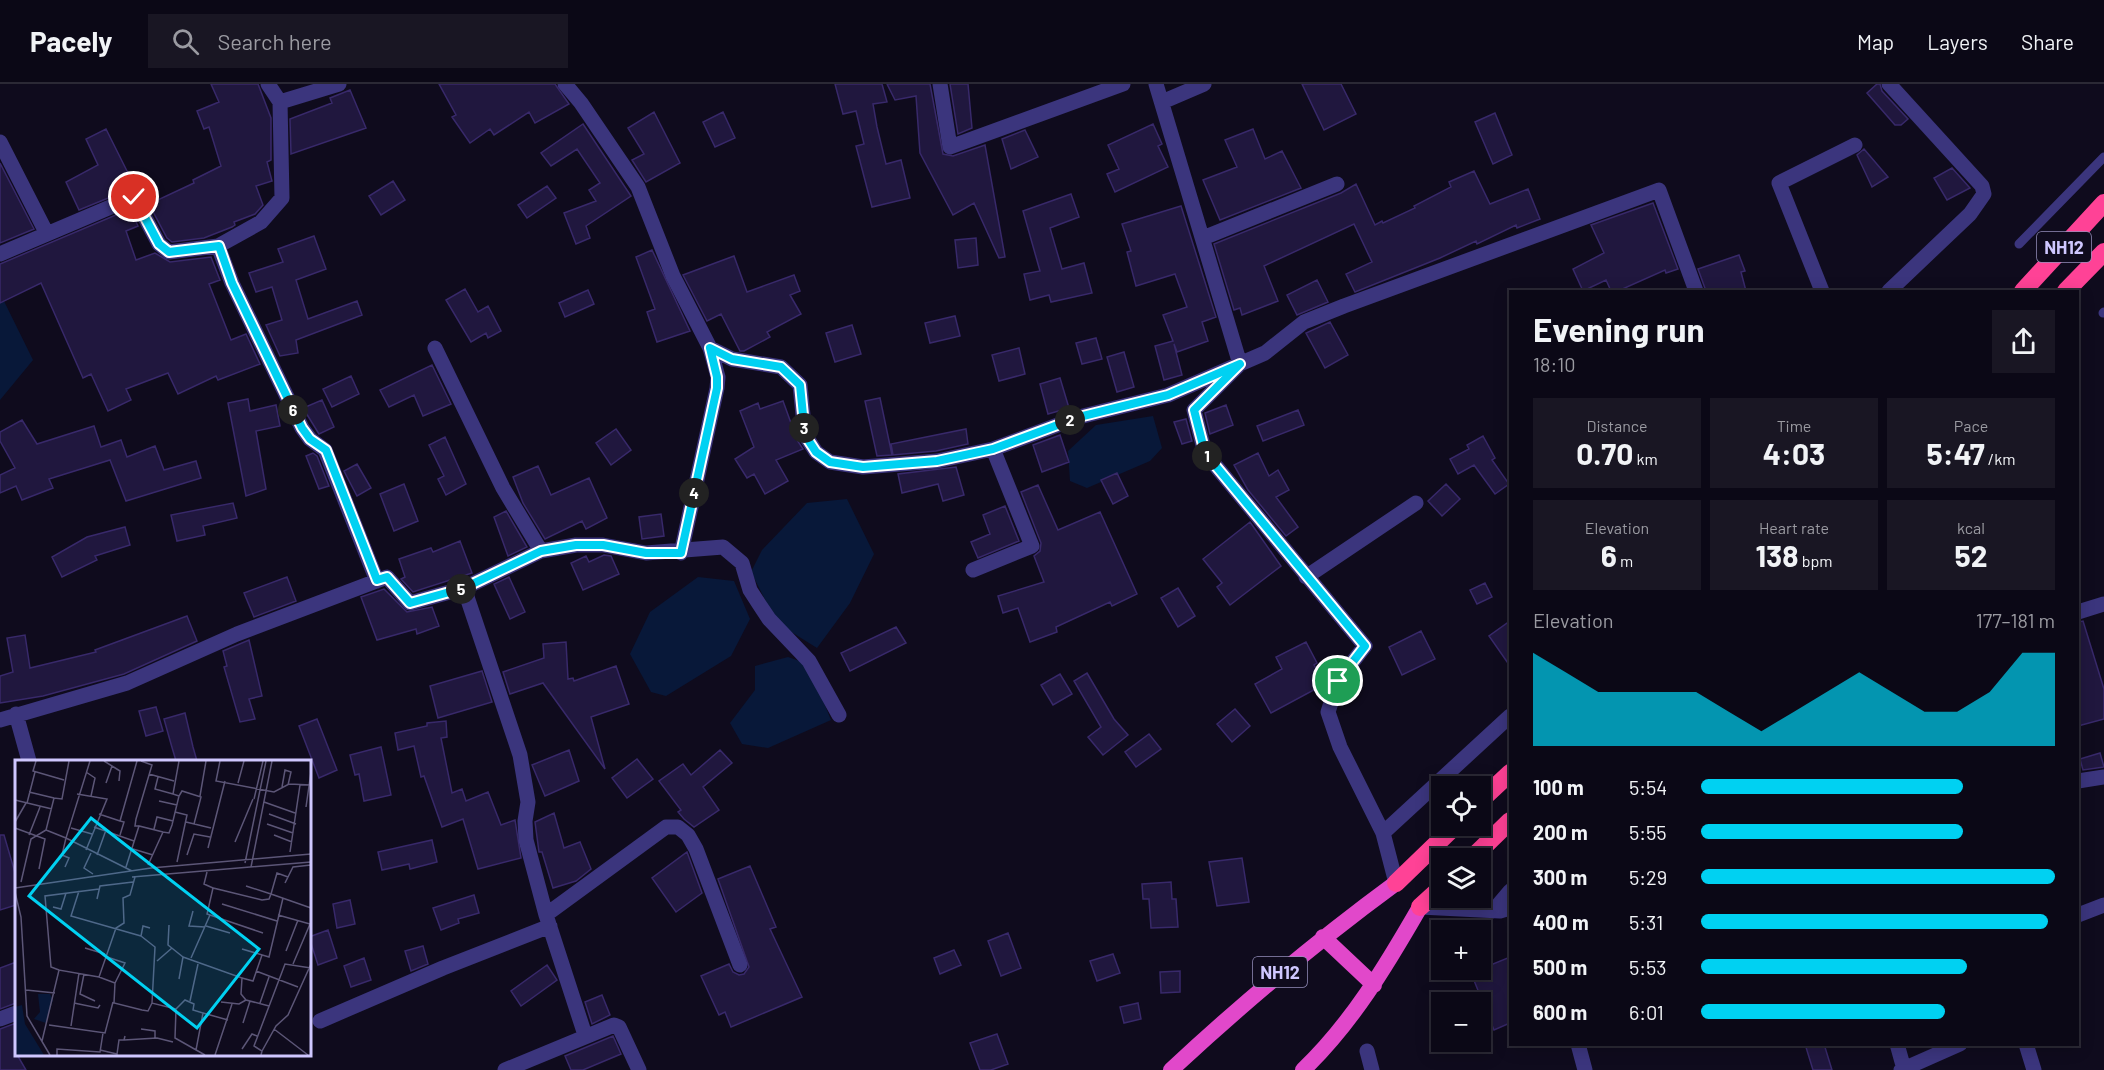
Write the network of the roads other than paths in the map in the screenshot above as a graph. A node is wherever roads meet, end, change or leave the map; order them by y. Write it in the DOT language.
graph roads {
  1 [pos="268,84"];
  2 [pos="339,84"];
  3 [pos="565,84"];
  4 [pos="940,84"];
  5 [pos="1123,84"];
  6 [pos="1156,84"];
  7 [pos="1204,84"];
  8 [pos="1889,84"];
  9 [pos="280,102"];
  10 [pos="1162,102"];
  11 [pos="0,142"];
  12 [pos="1855,145"];
  13 [pos="2104,157"];
  14 [pos="1337,184"];
  15 [pos="2104,203"];
  16 [pos="47,234"];
  17 [pos="1203,238"];
  18 [pos="2019,244"];
  19 [pos="219,246"];
  20 [pos="2104,252"];
  21 [pos="0,254"];
  22 [pos="1696,290"];
  23 [pos="1822,290"];
  24 [pos="1890,290"];
  25 [pos="2024,290"];
  26 [pos="2067,290"];
  27 [pos="435,348"];
  28 [pos="710,348"];
  29 [pos="1240,364"];
  30 [pos="993,449"];
  31 [pos="1416,503"];
  32 [pos="541,551"];
  33 [pos="681,553"];
  34 [pos="973,570"];
  35 [pos="1306,577"];
  36 [pos="377,580"];
  37 [pos="464,588"];
  38 [pos="2104,604"];
  39 [pos="2079,612"];
  40 [pos="16,714"];
  41 [pos="839,715"];
  42 [pos="1509,717"];
  43 [pos="0,720"];
  44 [pos="29,760"];
  45 [pos="1509,774"];
  46 [pos="2104,777"];
  47 [pos="2079,782"];
  48 [pos="1491,791"];
  49 [pos="1509,822"];
  50 [pos="1383,833"];
  51 [pos="1445,836"];
  52 [pos="1482,848"];
  53 [pos="1396,883"];
  54 [pos="1509,892"];
  55 [pos="1431,897"];
  56 [pos="2104,904"];
  57 [pos="1420,907"];
  58 [pos="1509,908"];
  59 [pos="1493,911"];
  60 [pos="2079,915"];
  61 [pos="548,920"];
  62 [pos="1323,937"];
  63 [pos="740,965"];
  64 [pos="1374,986"];
  65 [pos="15,1013"];
  66 [pos="0,1019"];
  67 [pos="320,1021"];
  68 [pos="585,1035"];
  69 [pos="1579,1046"];
  70 [pos="1897,1046"];
  71 [pos="1955,1046"];
  72 [pos="2027,1046"];
  73 [pos="1367,1051"];
  74 [pos="1903,1069"];
  75 [pos="505,1070"];
  76 [pos="639,1070"];
  77 [pos="1171,1070"];
  78 [pos="1302,1070"];
  79 [pos="1372,1070"];
  80 [pos="1585,1070"];
  81 [pos="2034,1070"];
  1 -- 9 [label="street"];
  2 -- 9 [label="street"];
  3 -- 28 [label="street"];
  4 -- 5 [label="street"];
  6 -- 10 [label="street"];
  7 -- 10 [label="street"];
  8 -- 24 [label="street"];
  9 -- 19 [label="street"];
  10 -- 17 [label="street"];
  11 -- 16 [label="street"];
  12 -- 23 [label="street"];
  13 -- 18 [label="lane"];
  14 -- 17 [label="street"];
  15 -- 25 [label="highway, NH12"];
  16 -- 19 [label="street"];
  16 -- 21 [label="street"];
  17 -- 29 [label="street"];
  19 -- 36 [label="street"];
  20 -- 26 [label="highway, NH12"];
  22 -- 29 [label="street"];
  27 -- 32 [label="street"];
  28 -- 30 [label="street"];
  28 -- 33 [label="street"];
  29 -- 30 [label="street"];
  29 -- 35 [label="street"];
  30 -- 34 [label="street"];
  31 -- 35 [label="street"];
  32 -- 33 [label="street"];
  32 -- 37 [label="street"];
  33 -- 41 [label="street"];
  35 -- 50 [label="street"];
  36 -- 37 [label="street"];
  36 -- 40 [label="street"];
  37 -- 61 [label="street"];
  38 -- 39 [label="street"];
  40 -- 43 [label="street"];
  40 -- 44 [label="street"];
  42 -- 50 [label="street"];
  45 -- 48 [label="highway"];
  46 -- 47 [label="street"];
  49 -- 52 [label="highway"];
  50 -- 53 [label="street"];
  51 -- 53 [label="highway, NH12"];
  53 -- 62 [label="highway, NH12"];
  54 -- 59 [label="street"];
  55 -- 57 [label="highway"];
  56 -- 60 [label="street"];
  57 -- 59 [label="street"];
  57 -- 64 [label="highway"];
  58 -- 59 [label="street"];
  61 -- 63 [label="street"];
  61 -- 67 [label="street"];
  61 -- 68 [label="street"];
  62 -- 64 [label="highway"];
  62 -- 77 [label="highway, NH12"];
  64 -- 78 [label="highway"];
  65 -- 66 [label="street"];
  68 -- 75 [label="street"];
  68 -- 76 [label="street"];
  69 -- 80 [label="street"];
  70 -- 74 [label="street"];
  71 -- 74 [label="street"];
  72 -- 81 [label="street"];
  73 -- 79 [label="street"];
}
